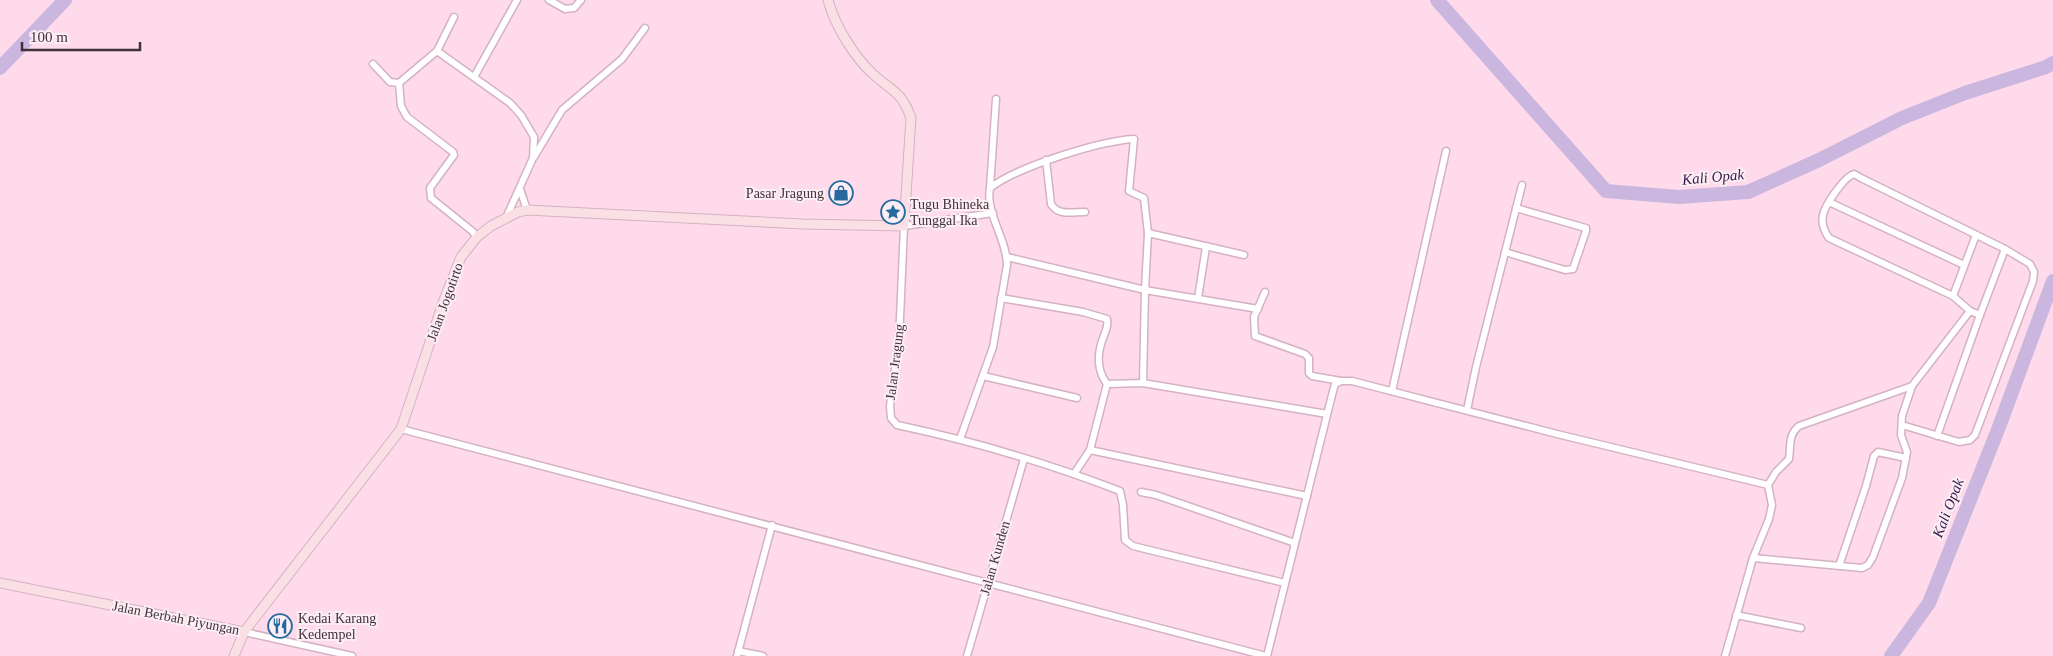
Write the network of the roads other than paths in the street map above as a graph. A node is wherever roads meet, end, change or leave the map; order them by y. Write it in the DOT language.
graph roads {
  1 [pos="517,0"];
  2 [pos="549,0"];
  3 [pos="581,0"];
  4 [pos="828,0"];
  5 [pos="454,17"];
  6 [pos="645,28"];
  7 [pos="437,51"];
  8 [pos="373,64"];
  9 [pos="474,78"];
  10 [pos="399,82"];
  11 [pos="996,99"];
  12 [pos="1446,151"];
  13 [pos="533,158"];
  14 [pos="1046,160"];
  15 [pos="1522,185"];
  16 [pos="990,188"];
  17 [pos="520,189"];
  18 [pos="1829,202"];
  19 [pos="1516,208"];
  20 [pos="527,210"];
  21 [pos="1084,212"];
  22 [pos="993,213"];
  23 [pos="506,218"];
  24 [pos="904,226"];
  25 [pos="1148,233"];
  26 [pos="1976,235"];
  27 [pos="477,237"];
  28 [pos="1206,246"];
  29 [pos="2005,249"];
  30 [pos="1505,252"];
  31 [pos="1244,255"];
  32 [pos="1007,257"];
  33 [pos="1964,265"];
  34 [pos="1145,290"];
  35 [pos="1265,292"];
  36 [pos="1953,296"];
  37 [pos="1002,298"];
  38 [pos="1198,298"];
  39 [pos="1258,309"];
  40 [pos="1970,311"];
  41 [pos="1980,315"];
  42 [pos="983,376"];
  43 [pos="1341,381"];
  44 [pos="1143,383"];
  45 [pos="1107,384"];
  46 [pos="1912,386"];
  47 [pos="1392,391"];
  48 [pos="1077,398"];
  49 [pos="1467,410"];
  50 [pos="1327,414"];
  51 [pos="1902,424"];
  52 [pos="401,429"];
  53 [pos="1937,436"];
  54 [pos="960,439"];
  55 [pos="1090,450"];
  56 [pos="1906,458"];
  57 [pos="1024,459"];
  58 [pos="1074,474"];
  59 [pos="1768,484"];
  60 [pos="1141,492"];
  61 [pos="1307,496"];
  62 [pos="772,525"];
  63 [pos="1295,543"];
  64 [pos="1753,558"];
  65 [pos="1839,566"];
  66 [pos="987,582"];
  67 [pos="0,583"];
  68 [pos="1286,583"];
  69 [pos="1736,615"];
  70 [pos="1801,628"];
  71 [pos="244,632"];
  72 [pos="738,653"];
  73 [pos="234,656"];
  74 [pos="352,656"];
  75 [pos="763,656"];
  76 [pos="967,656"];
  77 [pos="1267,656"];
  78 [pos="1726,656"];
  1 -- 9 [label="street"];
  2 -- 3 [label="street"];
  4 -- 24 [label="street"];
  5 -- 7 [label="street"];
  6 -- 13 [label="street"];
  7 -- 9 [label="street"];
  7 -- 10 [label="street"];
  8 -- 10 [label="street"];
  9 -- 13 [label="street"];
  10 -- 27 [label="street"];
  11 -- 16 [label="street"];
  12 -- 47 [label="street"];
  13 -- 17 [label="street"];
  14 -- 16 [label="street"];
  14 -- 21 [label="street"];
  14 -- 25 [label="street"];
  15 -- 19 [label="street"];
  16 -- 22 [label="street"];
  17 -- 20 [label="street"];
  17 -- 23 [label="street"];
  18 -- 26 [label="street"];
  18 -- 33 [label="street"];
  18 -- 36 [label="street"];
  19 -- 30 [label="street"];
  19 -- 30 [label="street"];
  20 -- 23 [label="street, Jalan Jogotirto"];
  20 -- 24 [label="street, Jalan Jogotirto"];
  22 -- 24 [label="street"];
  22 -- 32 [label="street"];
  23 -- 27 [label="street, Jalan Jogotirto"];
  24 -- 54 [label="street, Jalan Jragung"];
  25 -- 28 [label="street"];
  25 -- 34 [label="street"];
  26 -- 29 [label="street"];
  26 -- 33 [label="street"];
  27 -- 52 [label="street, Jalan Jogotirto"];
  28 -- 31 [label="street"];
  28 -- 38 [label="street"];
  29 -- 41 [label="street"];
  29 -- 53 [label="street"];
  30 -- 49 [label="street"];
  32 -- 34 [label="street"];
  32 -- 37 [label="street"];
  33 -- 36 [label="street"];
  34 -- 38 [label="street"];
  34 -- 44 [label="street"];
  35 -- 39 [label="street"];
  36 -- 40 [label="street"];
  37 -- 42 [label="street"];
  37 -- 45 [label="street"];
  38 -- 39 [label="street"];
  39 -- 43 [label="street"];
  40 -- 41 [label="street"];
  40 -- 46 [label="street"];
  41 -- 53 [label="street"];
  42 -- 48 [label="street"];
  42 -- 54 [label="street"];
  43 -- 47 [label="street"];
  43 -- 50 [label="street"];
  44 -- 45 [label="street"];
  44 -- 50 [label="street"];
  45 -- 55 [label="street"];
  46 -- 51 [label="street"];
  46 -- 59 [label="street"];
  47 -- 49 [label="street"];
  49 -- 59 [label="street"];
  50 -- 61 [label="street"];
  51 -- 53 [label="street"];
  51 -- 56 [label="street"];
  52 -- 62 [label="street"];
  52 -- 71 [label="street, Jalan Jogotirto"];
  54 -- 57 [label="street, Jalan Jragung"];
  55 -- 58 [label="street"];
  55 -- 61 [label="street"];
  56 -- 65 [label="street"];
  56 -- 65 [label="street"];
  57 -- 58 [label="street, Jalan Jragung"];
  57 -- 66 [label="street, Jalan Kunden"];
  58 -- 68 [label="street, Jalan Jragung"];
  59 -- 64 [label="street"];
  60 -- 63 [label="street"];
  61 -- 63 [label="street"];
  62 -- 66 [label="street"];
  62 -- 72 [label="street"];
  63 -- 68 [label="street"];
  64 -- 65 [label="street"];
  64 -- 69 [label="street"];
  66 -- 76 [label="street, Jalan Kunden"];
  66 -- 77 [label="street"];
  67 -- 71 [label="street, Jalan Berbah Piyungan"];
  68 -- 77 [label="street"];
  69 -- 70 [label="street"];
  69 -- 78 [label="street"];
  71 -- 73 [label="street, Jalan Jogotirto"];
  71 -- 74 [label="street, Jalan Berbah Piyungan"];
  72 -- 75 [label="street"];
}
